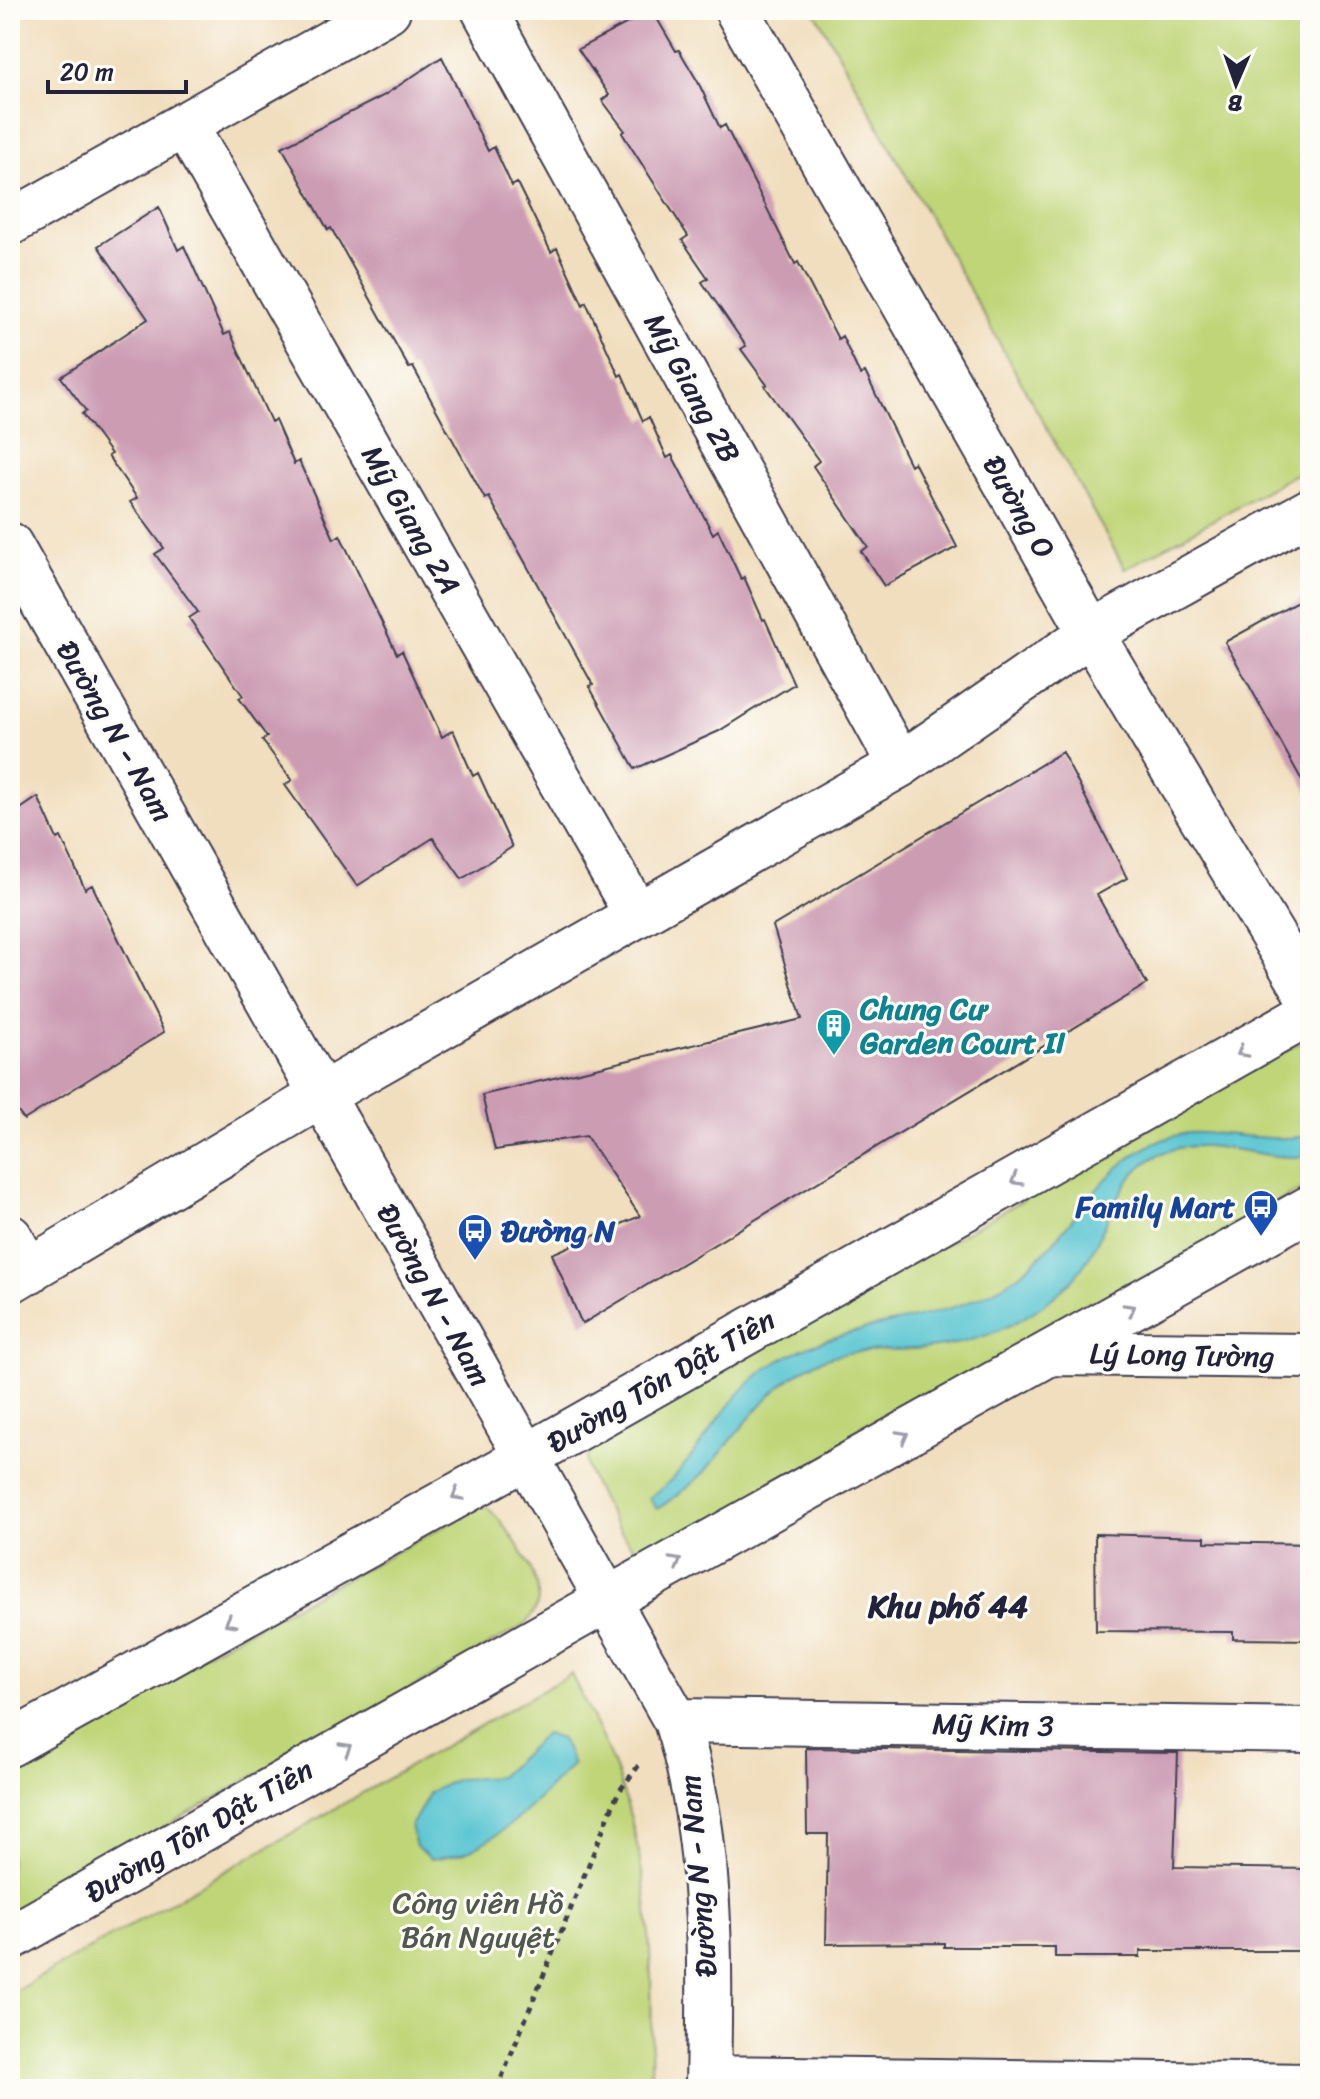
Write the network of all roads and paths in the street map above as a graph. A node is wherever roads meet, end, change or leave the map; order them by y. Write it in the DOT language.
graph roads {
  1 [pos="388,10"];
  2 [pos="484,10"];
  3 [pos="737,10"];
  4 [pos="185,125"];
  5 [pos="10,223"];
  6 [pos="1310,511"];
  7 [pos="10,545"];
  8 [pos="1091,633"];
  9 [pos="900,765"];
  10 [pos="637,915"];
  11 [pos="1310,998"];
  12 [pos="1310,1013"];
  13 [pos="322,1095"];
  14 [pos="1310,1208"];
  15 [pos="16,1263"];
  16 [pos="1053,1353"];
  17 [pos="1310,1356"];
  18 [pos="526,1457"];
  19 [pos="607,1600"];
  20 [pos="676,1721"];
  21 [pos="1310,1730"];
  22 [pos="10,1744"];
  23 [pos="10,1938"];
  24 [pos="708,2084"];
  25 [pos="1310,2086"];
  26 [pos="497,2089"];
  1 -- 4 [label="street"];
  2 -- 9 [label="street, Mỹ Giang 2B"];
  3 -- 8 [label="street, Đường O"];
  4 -- 5 [label="street"];
  4 -- 10 [label="street, Mỹ Giang 2A"];
  6 -- 8 [label="street"];
  7 -- 13 [label="street, Đường N - Nam"];
  8 -- 9 [label="street"];
  8 -- 11 [label="street, Đường O"];
  9 -- 10 [label="street"];
  10 -- 13 [label="street"];
  12 -- 18 [label="street, Đường Tôn Dật Tiên, one-way"];
  13 -- 15 [label="street"];
  13 -- 18 [label="street, Đường N - Nam"];
  16 -- 14 [label="street, Đường Tôn Dật Tiên, one-way"];
  16 -- 17 [label="street, Lý Long Tường"];
  19 -- 16 [label="street, Đường Tôn Dật Tiên, one-way"];
  18 -- 19 [label="street, Đường N - Nam"];
  18 -- 22 [label="street, Đường Tôn Dật Tiên, one-way"];
  19 -- 20 [label="street, Đường N - Nam"];
  23 -- 19 [label="street, Đường Tôn Dật Tiên, one-way"];
  20 -- 21 [label="street, Mỹ Kim 3"];
  20 -- 24 [label="street, Đường N - Nam"];
  20 -- 26 [label="path"];
  24 -- 25 [label="street"];
}
